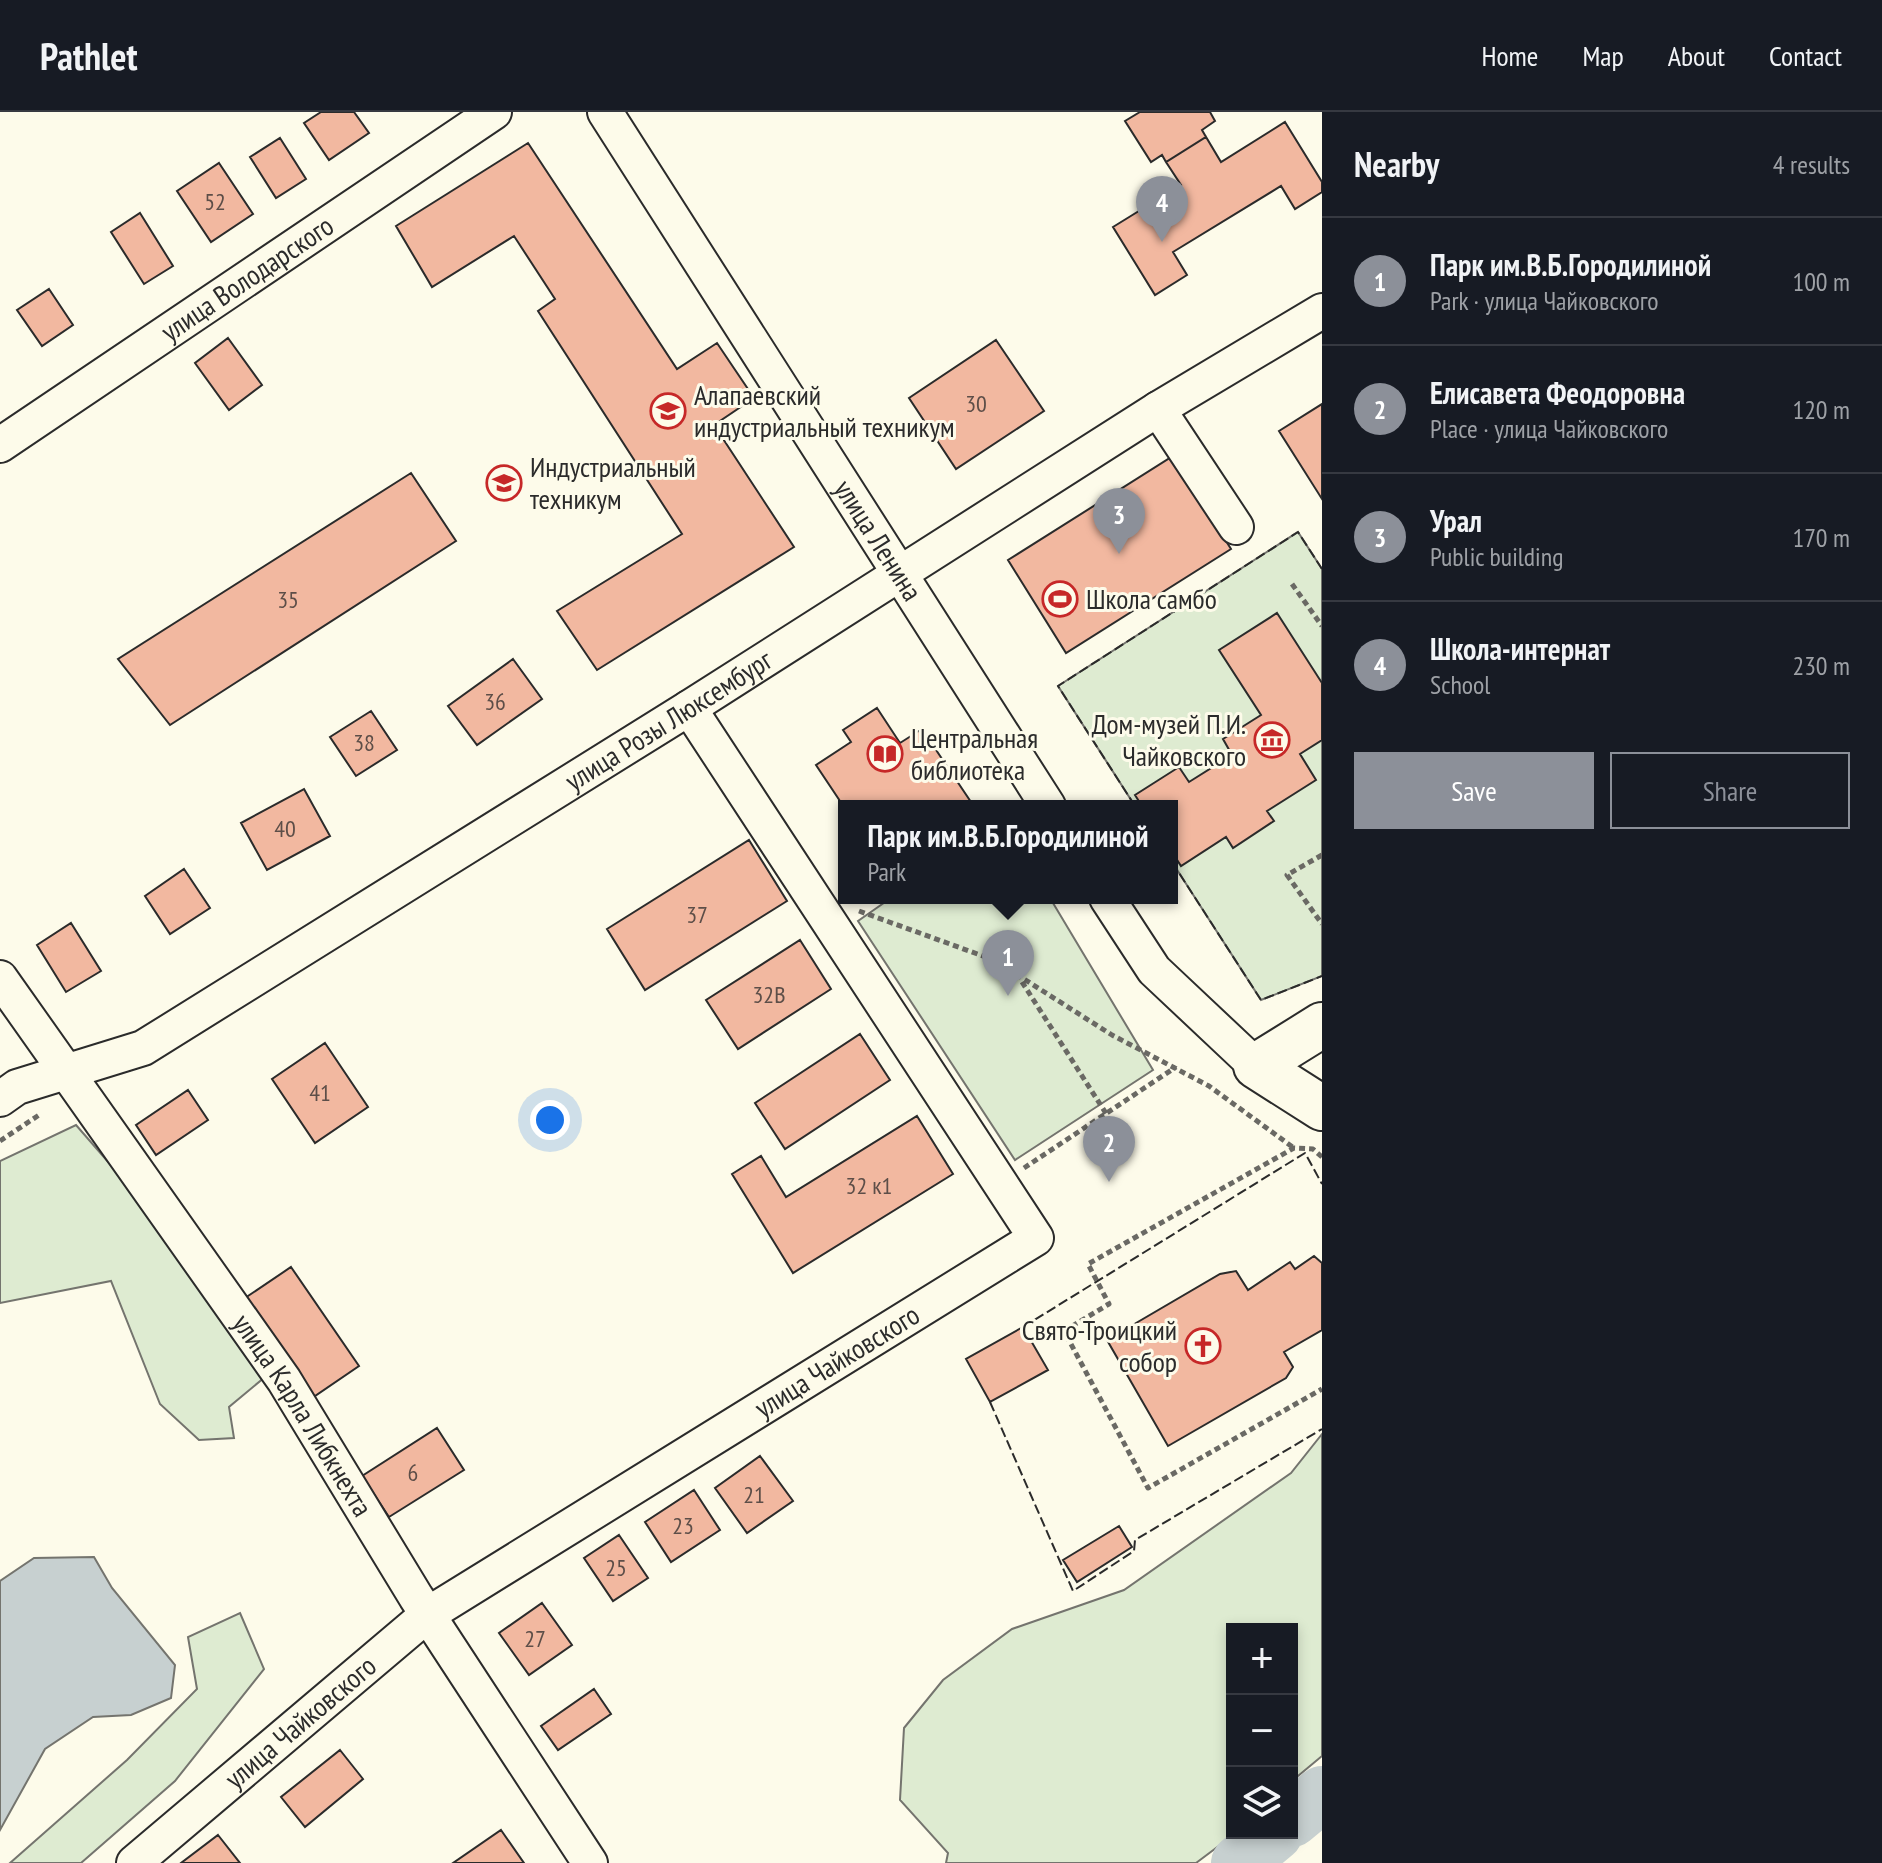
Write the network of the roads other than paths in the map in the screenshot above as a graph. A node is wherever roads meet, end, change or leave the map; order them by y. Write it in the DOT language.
graph roads {
  1 [pos="494,112"];
  2 [pos="605,112"];
  3 [pos="1322,311"];
  4 [pos="1158,409"];
  5 [pos="0,445"];
  6 [pos="1236,527"];
  7 [pos="898,574"];
  8 [pos="689,708"];
  9 [pos="1044,800"];
  10 [pos="1111,904"];
  11 [pos="0,978"];
  12 [pos="1322,1025"];
  13 [pos="1256,1066"];
  14 [pos="67,1073"];
  15 [pos="0,1099"];
  16 [pos="1322,1108"];
  17 [pos="427,1615"];
  18 [pos="134,1863"];
  19 [pos="590,1863"];
  1 -- 5 [label="street, улица Володарского"];
  2 -- 7 [label="street, улица Ленина"];
  3 -- 4 [label="street, улица Розы Люксембург"];
  4 -- 6 [label="street"];
  4 -- 7 [label="street, улица Розы Люксембург"];
  7 -- 8 [label="street, улица Розы Люксембург"];
  7 -- 9 [label="street, улица Ленина"];
  8 -- 14 [label="street, улица Розы Люксембург"];
  8 -- 17 [label="street, улица Чайковского"];
  10 -- 13 [label="street"];
  11 -- 14 [label="street, улица Карла Либкнехта"];
  12 -- 13 [label="main road"];
  13 -- 16 [label="main road"];
  14 -- 15 [label="street, улица Розы Люксембург"];
  14 -- 17 [label="street, улица Карла Либкнехта"];
  17 -- 18 [label="street, улица Чайковского"];
  17 -- 19 [label="street, улица Карла Либкнехта"];
}
